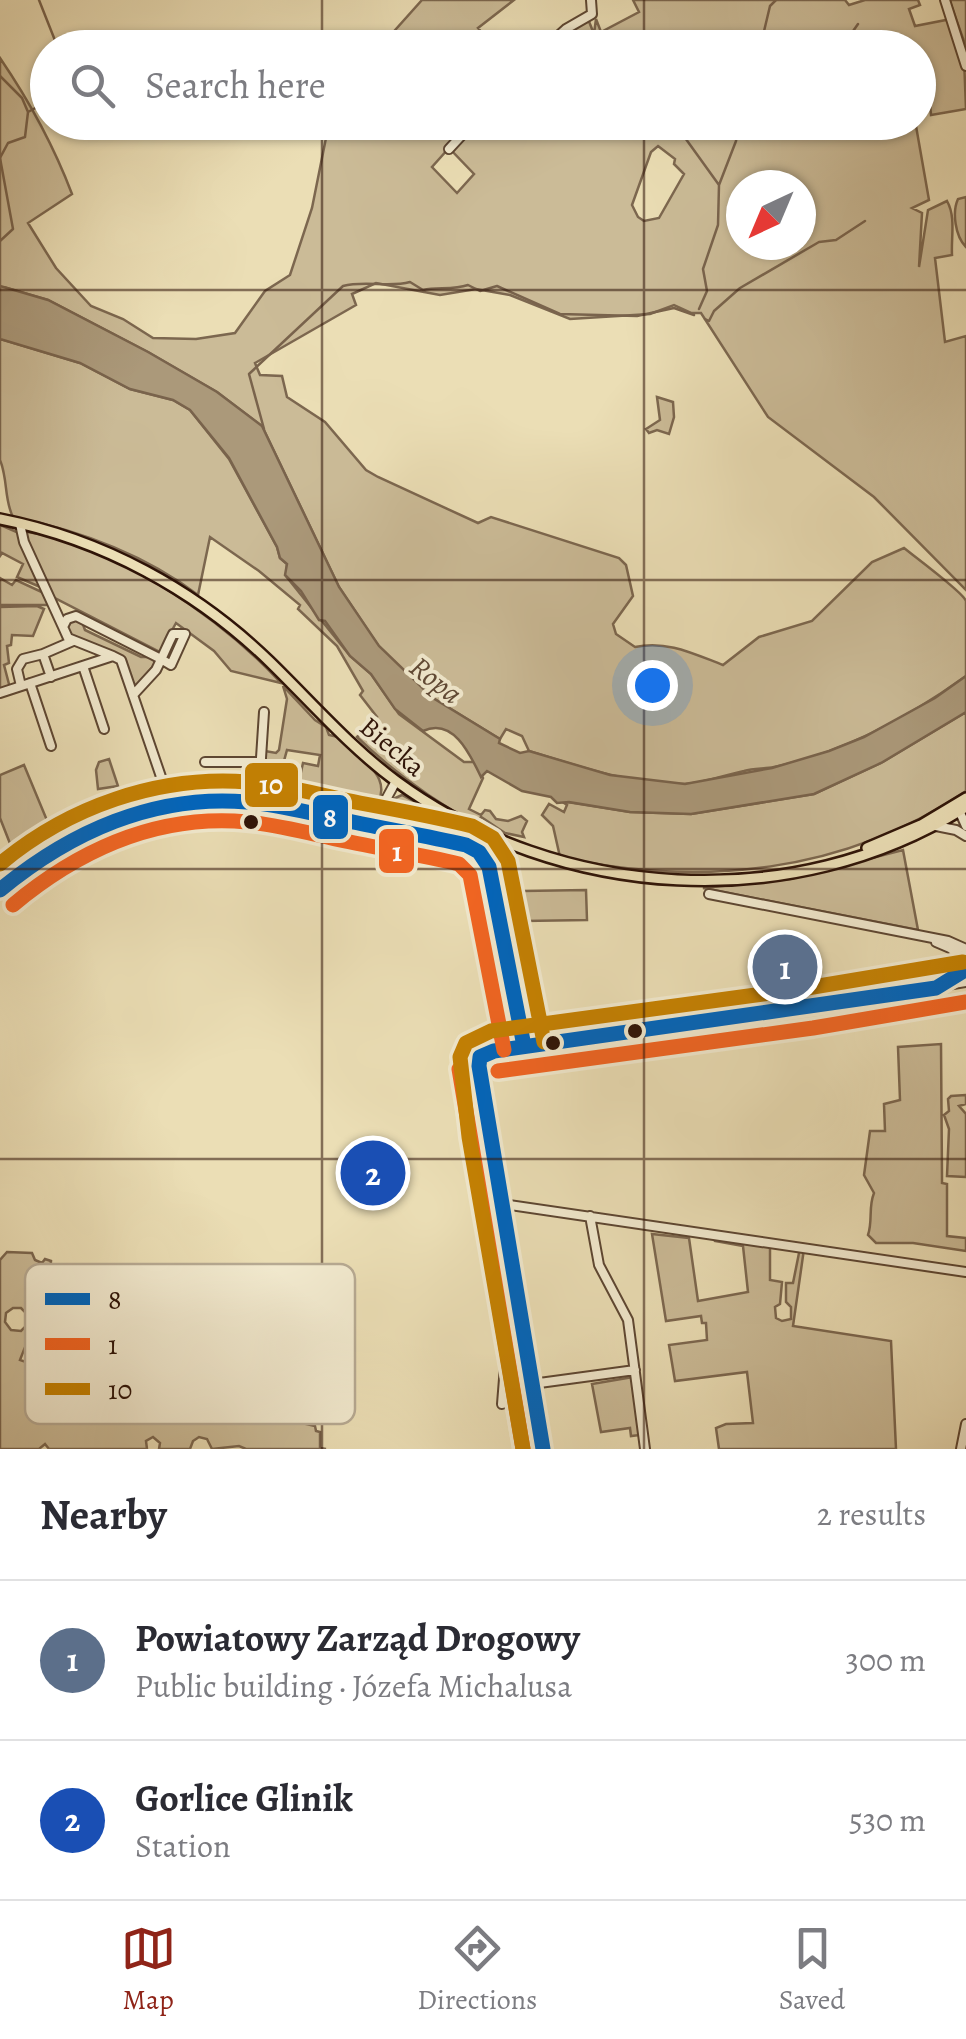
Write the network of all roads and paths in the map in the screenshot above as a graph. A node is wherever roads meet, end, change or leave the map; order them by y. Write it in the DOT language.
graph roads {
  1 [pos="590,0"];
  2 [pos="945,0"];
  3 [pos="565,30"];
  4 [pos="966,66"];
  5 [pos="457,140"];
  6 [pos="449,149"];
  7 [pos="0,519"];
  8 [pos="20,524"];
  9 [pos="52,600"];
  10 [pos="76,616"];
  11 [pos="62,627"];
  12 [pos="74,641"];
  13 [pos="43,654"];
  14 [pos="113,656"];
  15 [pos="83,666"];
  16 [pos="51,676"];
  17 [pos="26,685"];
  18 [pos="0,694"];
  19 [pos="133,695"];
  20 [pos="264,712"];
  21 [pos="104,729"];
  22 [pos="51,746"];
  23 [pos="205,762"];
  24 [pos="259,762"];
  25 [pos="396,781"];
  26 [pos="258,792"];
  27 [pos="187,803"];
  28 [pos="258,804"];
  29 [pos="171,806"];
  30 [pos="962,806"];
  31 [pos="372,826"];
  32 [pos="936,826"];
  33 [pos="966,826"];
  34 [pos="966,836"];
  35 [pos="808,868"];
  36 [pos="0,890"];
  37 [pos="710,894"];
  38 [pos="913,935"];
  39 [pos="966,949"];
  40 [pos="966,961"];
  41 [pos="966,971"];
  42 [pos="966,982"];
  43 [pos="936,988"];
  44 [pos="524,1046"];
  45 [pos="503,1204"];
  46 [pos="590,1216"];
  47 [pos="966,1272"];
  48 [pos="505,1366"];
  49 [pos="635,1370"];
  50 [pos="532,1384"];
  51 [pos="502,1404"];
  52 [pos="966,1424"];
  53 [pos="543,1449"];
  54 [pos="645,1449"];
  55 [pos="961,1449"];
  1 -- 3 [label="street"];
  2 -- 4 [label="street"];
  5 -- 6 [label="street"];
  7 -- 8 [label="main road, Biecka"];
  8 -- 9 [label="street"];
  8 -- 25 [label="main road, Biecka"];
  9 -- 10 [label="street"];
  9 -- 11 [label="street"];
  10 -- 11 [label="street"];
  10 -- 19 [label="street"];
  11 -- 12 [label="street"];
  12 -- 13 [label="street"];
  12 -- 14 [label="street"];
  13 -- 16 [label="street"];
  13 -- 17 [label="street"];
  14 -- 15 [label="street"];
  14 -- 19 [label="street"];
  15 -- 16 [label="street"];
  15 -- 21 [label="street"];
  16 -- 17 [label="street"];
  17 -- 18 [label="street"];
  17 -- 22 [label="street"];
  19 -- 29 [label="street"];
  20 -- 24 [label="street"];
  23 -- 24 [label="street"];
  24 -- 26 [label="street"];
  25 -- 31 [label="street"];
  25 -- 35 [label="main road, Biecka"];
  26 -- 27 [label="street"];
  26 -- 28 [label="street"];
  27 -- 28 [label="street"];
  27 -- 29 [label="street"];
  28 -- 31 [label="street"];
  29 -- 36 [label="street"];
  30 -- 32 [label="main road, Biecka"];
  30 -- 33 [label="street"];
  30 -- 35 [label="main road, Biecka"];
  31 -- 44 [label="street"];
  32 -- 34 [label="street"];
  32 -- 35 [label="main road, Biecka"];
  37 -- 38 [label="street"];
  38 -- 39 [label="street"];
  38 -- 40 [label="street"];
  40 -- 41 [label="street"];
  41 -- 43 [label="street"];
  42 -- 43 [label="street"];
  43 -- 44 [label="street"];
  44 -- 45 [label="street"];
  45 -- 46 [label="street"];
  45 -- 50 [label="street"];
  46 -- 47 [label="street"];
  46 -- 49 [label="street"];
  48 -- 51 [label="street"];
  49 -- 50 [label="street"];
  49 -- 54 [label="street"];
  50 -- 53 [label="street"];
  52 -- 55 [label="street"];
}
